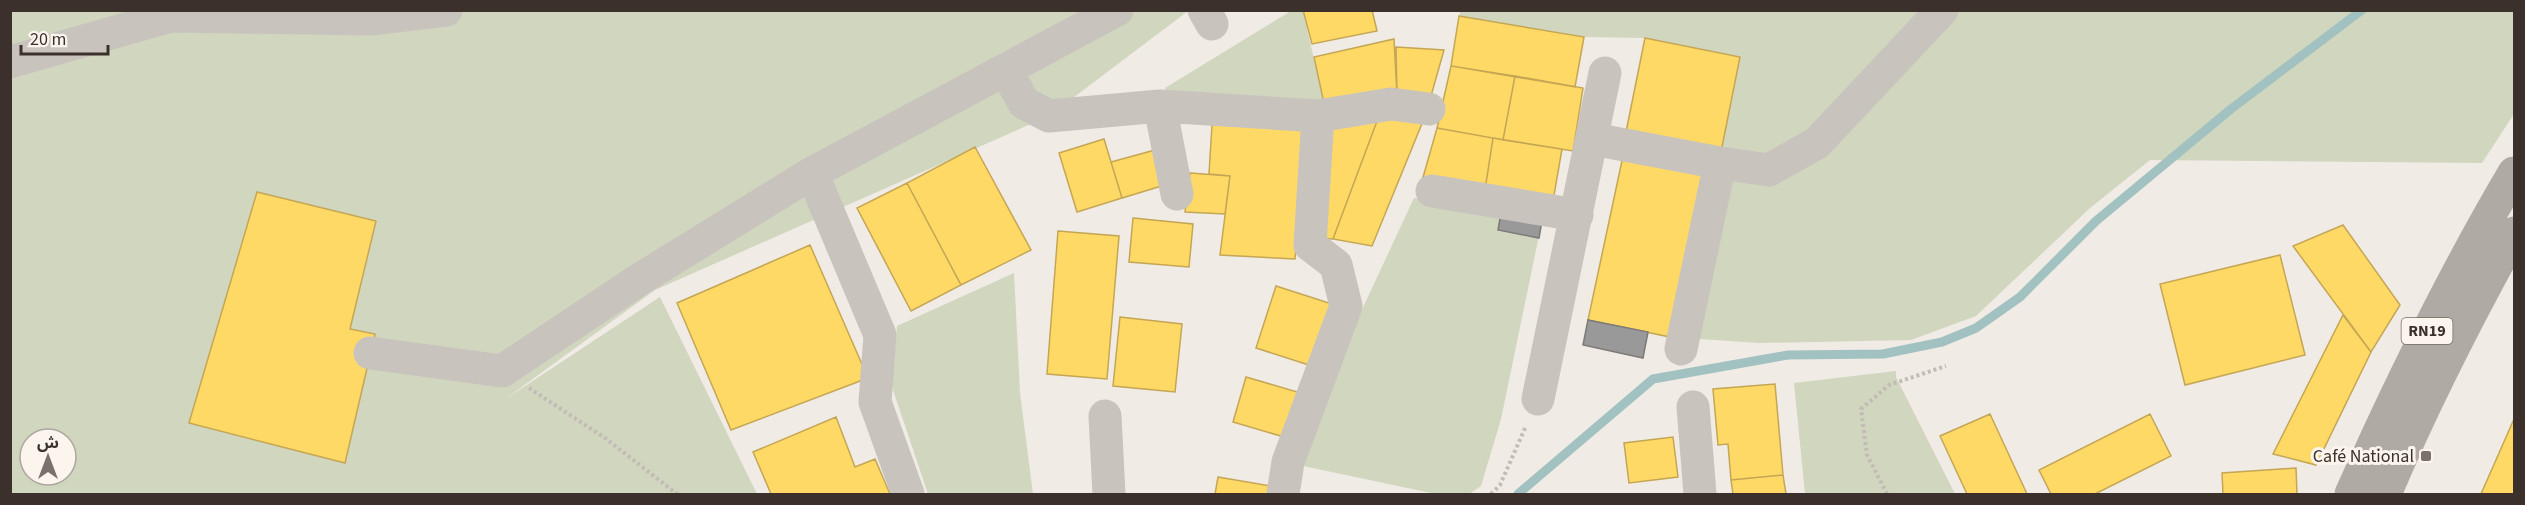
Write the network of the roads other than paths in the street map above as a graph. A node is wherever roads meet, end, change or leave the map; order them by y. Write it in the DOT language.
graph roads {
  1 [pos="446,10"];
  2 [pos="1117,10"];
  3 [pos="1942,10"];
  4 [pos="10,62"];
  5 [pos="1006,70"];
  6 [pos="1605,73"];
  7 [pos="1160,106"];
  8 [pos="1429,109"];
  9 [pos="1318,116"];
  10 [pos="1593,139"];
  11 [pos="1720,163"];
  12 [pos="2514,173"];
  13 [pos="812,174"];
  14 [pos="1432,191"];
  15 [pos="1177,194"];
  16 [pos="1577,215"];
  17 [pos="2514,232"];
  18 [pos="1681,349"];
  19 [pos="370,353"];
  20 [pos="1538,399"];
  21 [pos="1693,407"];
  22 [pos="1105,416"];
  23 [pos="908,495"];
  24 [pos="1109,495"];
  25 [pos="1283,495"];
  26 [pos="1700,495"];
  27 [pos="2351,495"];
  28 [pos="2385,495"];
  1 -- 4 [label="lane"];
  2 -- 5 [label="lane"];
  3 -- 11 [label="lane"];
  5 -- 7 [label="lane"];
  5 -- 13 [label="lane"];
  6 -- 10 [label="lane"];
  7 -- 9 [label="lane"];
  7 -- 15 [label="lane"];
  8 -- 9 [label="lane"];
  9 -- 25 [label="lane"];
  10 -- 11 [label="lane"];
  10 -- 16 [label="lane"];
  11 -- 18 [label="lane"];
  12 -- 27 [label="highway, RN19"];
  13 -- 19 [label="lane"];
  13 -- 23 [label="lane"];
  14 -- 16 [label="lane"];
  16 -- 20 [label="lane"];
  17 -- 28 [label="highway, RN19"];
  21 -- 26 [label="lane"];
  22 -- 24 [label="lane"];
}
